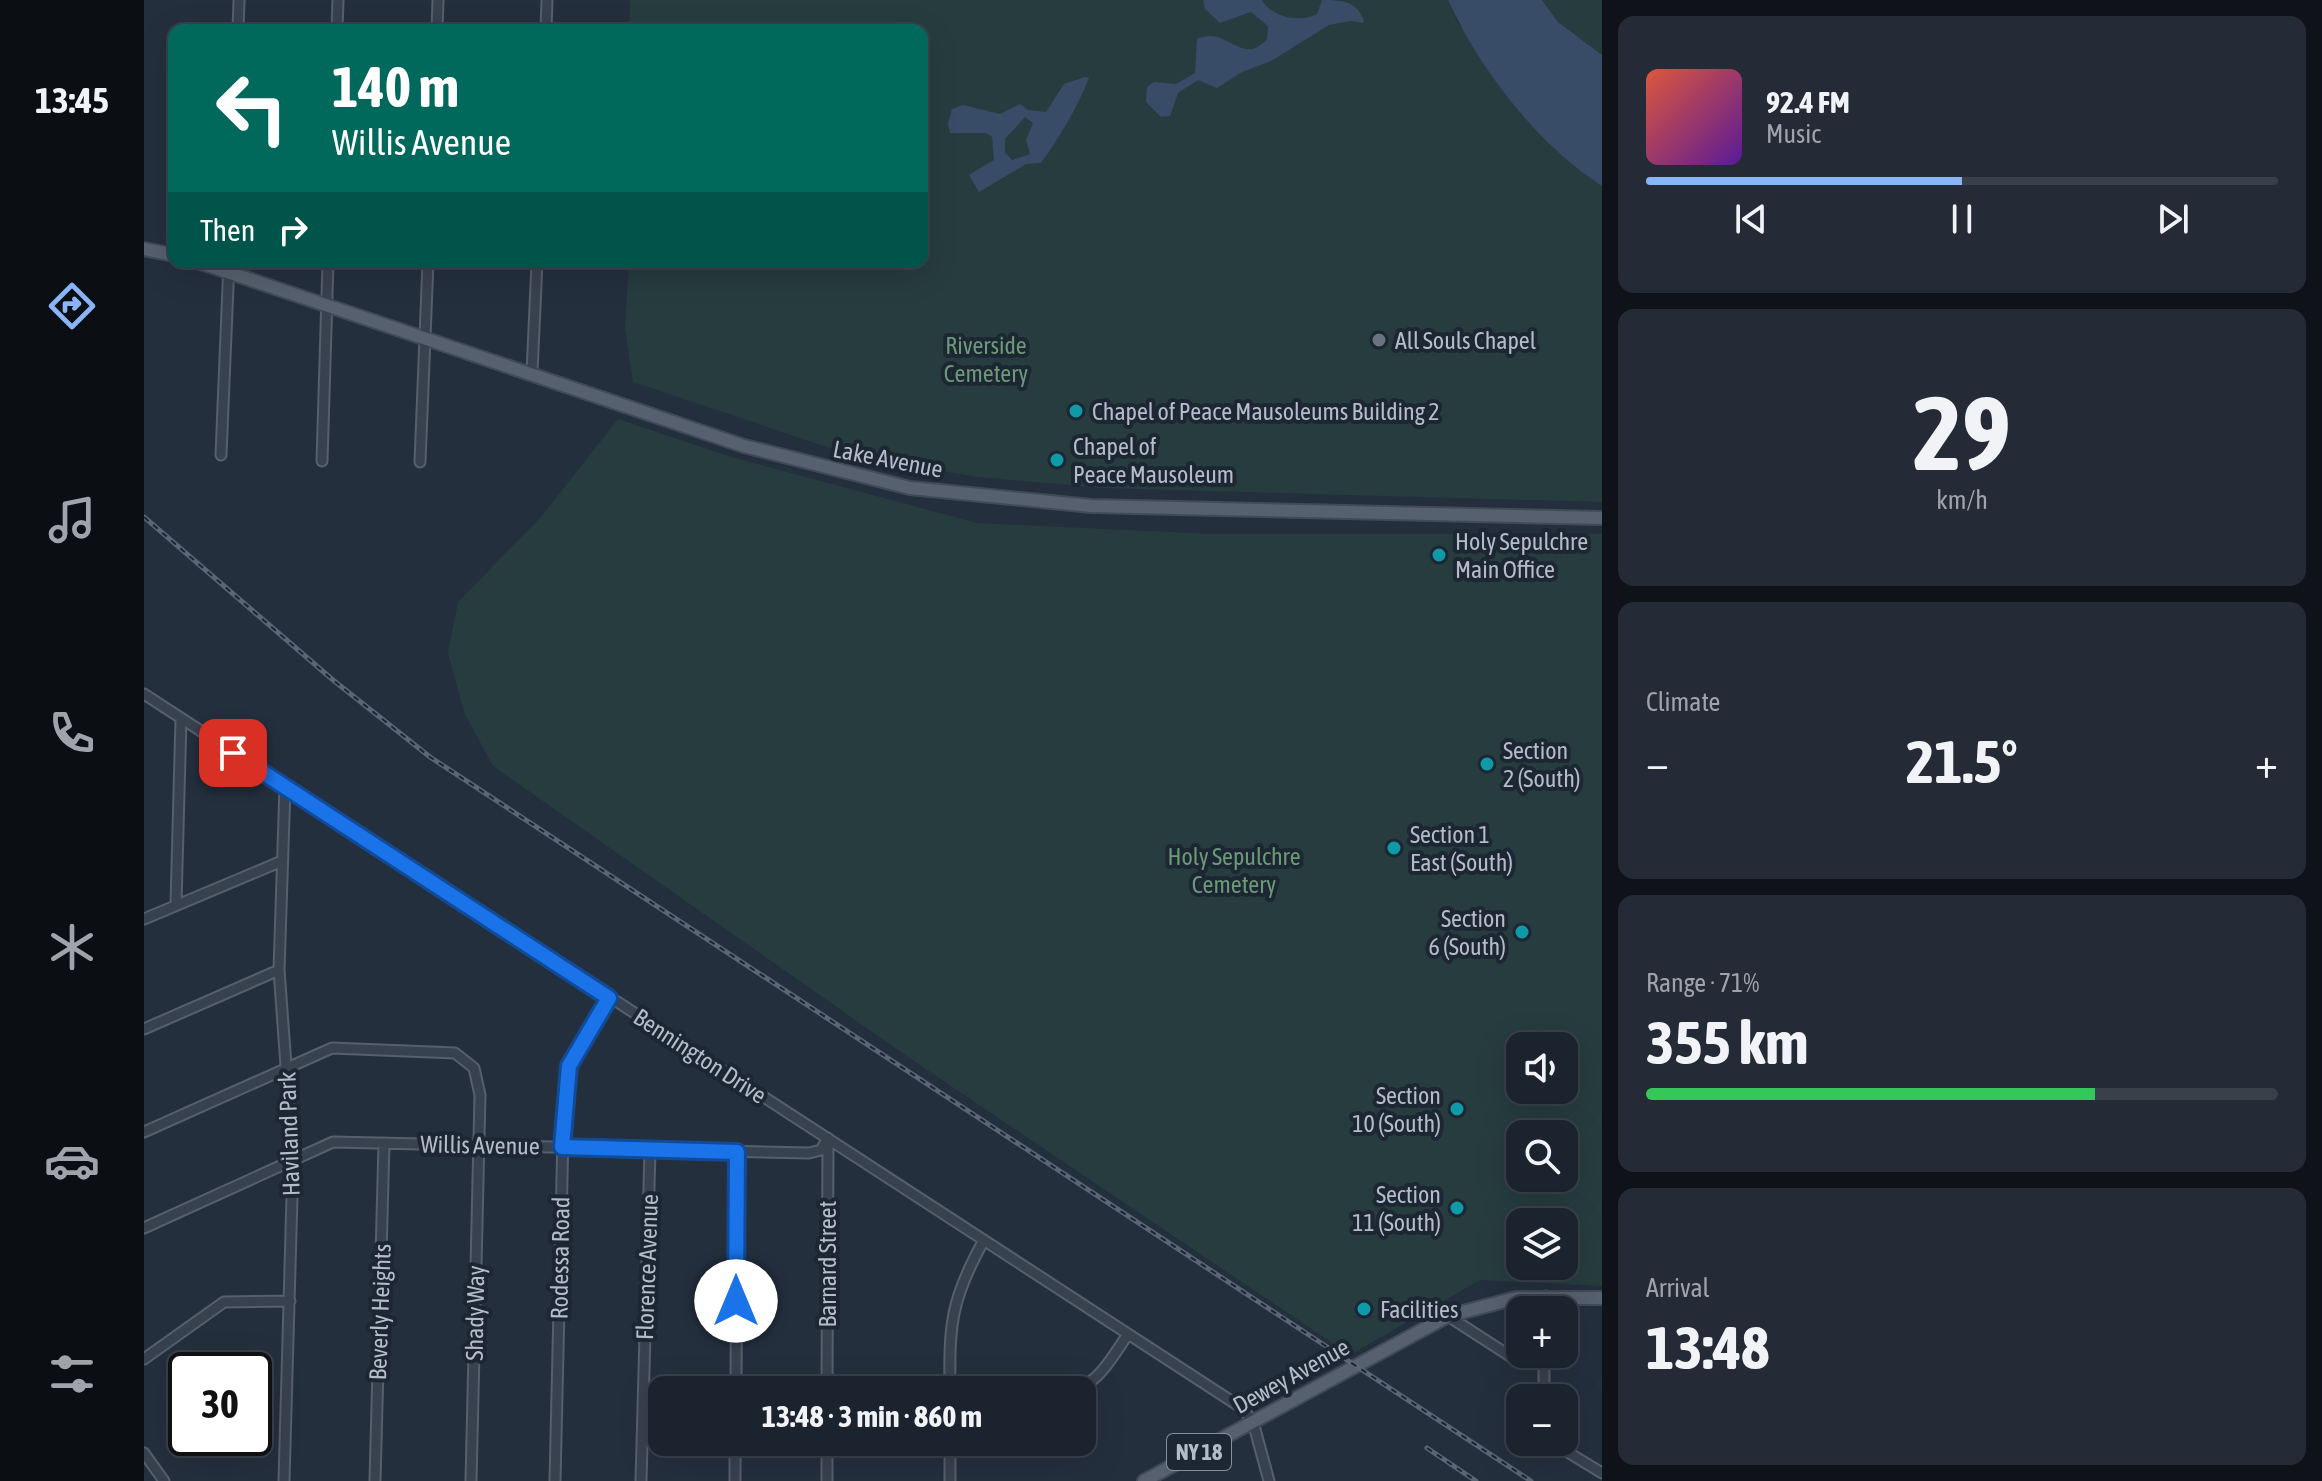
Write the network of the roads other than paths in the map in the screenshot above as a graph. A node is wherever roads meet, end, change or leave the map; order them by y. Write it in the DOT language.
graph roads {
  1 [pos="239,0"];
  2 [pos="338,0"];
  3 [pos="438,0"];
  4 [pos="547,0"];
  5 [pos="238,24"];
  6 [pos="337,24"];
  7 [pos="437,24"];
  8 [pos="546,24"];
  9 [pos="144,249"];
  10 [pos="168,254"];
  11 [pos="229,268"];
  12 [pos="232,268"];
  13 [pos="328,268"];
  14 [pos="428,268"];
  15 [pos="537,268"];
  16 [pos="327,305"];
  17 [pos="425,338"];
  18 [pos="532,373"];
  19 [pos="221,455"];
  20 [pos="322,461"];
  21 [pos="420,462"];
  22 [pos="1602,518"];
  23 [pos="144,694"];
  24 [pos="181,719"];
  25 [pos="285,787"];
  26 [pos="282,861"];
  27 [pos="176,904"];
  28 [pos="144,919"];
  29 [pos="279,970"];
  30 [pos="609,998"];
  31 [pos="144,1029"];
  32 [pos="287,1068"];
  33 [pos="144,1132"];
  34 [pos="828,1138"];
  35 [pos="384,1143"];
  36 [pos="479,1146"];
  37 [pos="562,1147"];
  38 [pos="650,1150"];
  39 [pos="737,1152"];
  40 [pos="293,1161"];
  41 [pos="144,1228"];
  42 [pos="984,1240"];
  43 [pos="1578,1297"];
  44 [pos="1602,1298"];
  45 [pos="290,1301"];
  46 [pos="1506,1301"];
  47 [pos="1448,1316"];
  48 [pos="1128,1334"];
  49 [pos="1506,1353"];
  50 [pos="144,1359"];
  51 [pos="736,1376"];
  52 [pos="827,1376"];
  53 [pos="950,1376"];
  54 [pos="1096,1379"];
  55 [pos="1253,1422"];
  56 [pos="144,1453"];
  57 [pos="735,1456"];
  58 [pos="827,1456"];
  59 [pos="950,1456"];
  60 [pos="1574,1456"];
  61 [pos="1602,1473"];
  62 [pos="1166,1475"];
  63 [pos="164,1481"];
  64 [pos="284,1481"];
  65 [pos="375,1481"];
  66 [pos="471,1481"];
  67 [pos="555,1481"];
  68 [pos="641,1481"];
  69 [pos="735,1481"];
  70 [pos="827,1481"];
  71 [pos="950,1481"];
  72 [pos="1144,1481"];
  73 [pos="1269,1481"];
  1 -- 5 [label="street"];
  2 -- 6 [label="street"];
  3 -- 7 [label="street"];
  4 -- 8 [label="street"];
  9 -- 10 [label="main road"];
  11 -- 19 [label="street"];
  12 -- 16 [label="main road, Lake Avenue"];
  13 -- 16 [label="street"];
  14 -- 17 [label="street"];
  15 -- 18 [label="street"];
  16 -- 17 [label="main road, Lake Avenue"];
  16 -- 20 [label="street"];
  17 -- 18 [label="main road, Lake Avenue"];
  17 -- 21 [label="street"];
  18 -- 22 [label="main road, Lake Avenue"];
  23 -- 24 [label="street, Bennington Drive"];
  24 -- 25 [label="street, Bennington Drive"];
  24 -- 27 [label="street"];
  25 -- 26 [label="street, Haviland Park"];
  25 -- 30 [label="street, Bennington Drive"];
  26 -- 27 [label="street"];
  26 -- 29 [label="street, Haviland Park"];
  27 -- 28 [label="street"];
  29 -- 31 [label="street"];
  29 -- 32 [label="street, Haviland Park"];
  30 -- 34 [label="street, Bennington Drive"];
  30 -- 37 [label="street, Rodessa Road"];
  32 -- 33 [label="street, Shady Way"];
  32 -- 36 [label="street, Shady Way"];
  32 -- 40 [label="street, Haviland Park"];
  34 -- 39 [label="street, Willis Avenue"];
  34 -- 42 [label="street, Bennington Drive"];
  34 -- 52 [label="street, Barnard Street"];
  35 -- 36 [label="street, Willis Avenue"];
  35 -- 40 [label="street, Willis Avenue"];
  35 -- 65 [label="street, Beverly Heights"];
  36 -- 37 [label="street, Willis Avenue"];
  36 -- 66 [label="street, Shady Way"];
  37 -- 38 [label="street, Willis Avenue"];
  37 -- 67 [label="street, Rodessa Road"];
  38 -- 39 [label="street, Willis Avenue"];
  38 -- 68 [label="street, Florence Avenue"];
  39 -- 51 [label="street"];
  40 -- 41 [label="street, Willis Avenue"];
  40 -- 45 [label="street, Haviland Park"];
  42 -- 48 [label="street, Bennington Drive"];
  42 -- 53 [label="street"];
  43 -- 44 [label="main road, Dewey Avenue / NY 18"];
  45 -- 50 [label="street"];
  45 -- 64 [label="street, Haviland Park"];
  46 -- 47 [label="main road, Dewey Avenue / NY 18"];
  47 -- 49 [label="street"];
  47 -- 55 [label="main road, Dewey Avenue / NY 18"];
  48 -- 54 [label="street"];
  48 -- 55 [label="street, Bennington Drive"];
  55 -- 62 [label="main road, Dewey Avenue / NY 18"];
  55 -- 73 [label="street"];
  56 -- 63 [label="street"];
  57 -- 69 [label="street"];
  58 -- 70 [label="street"];
  59 -- 71 [label="street"];
  60 -- 61 [label="street"];
  62 -- 72 [label="main road, Dewey Avenue / NY 18"];
}
